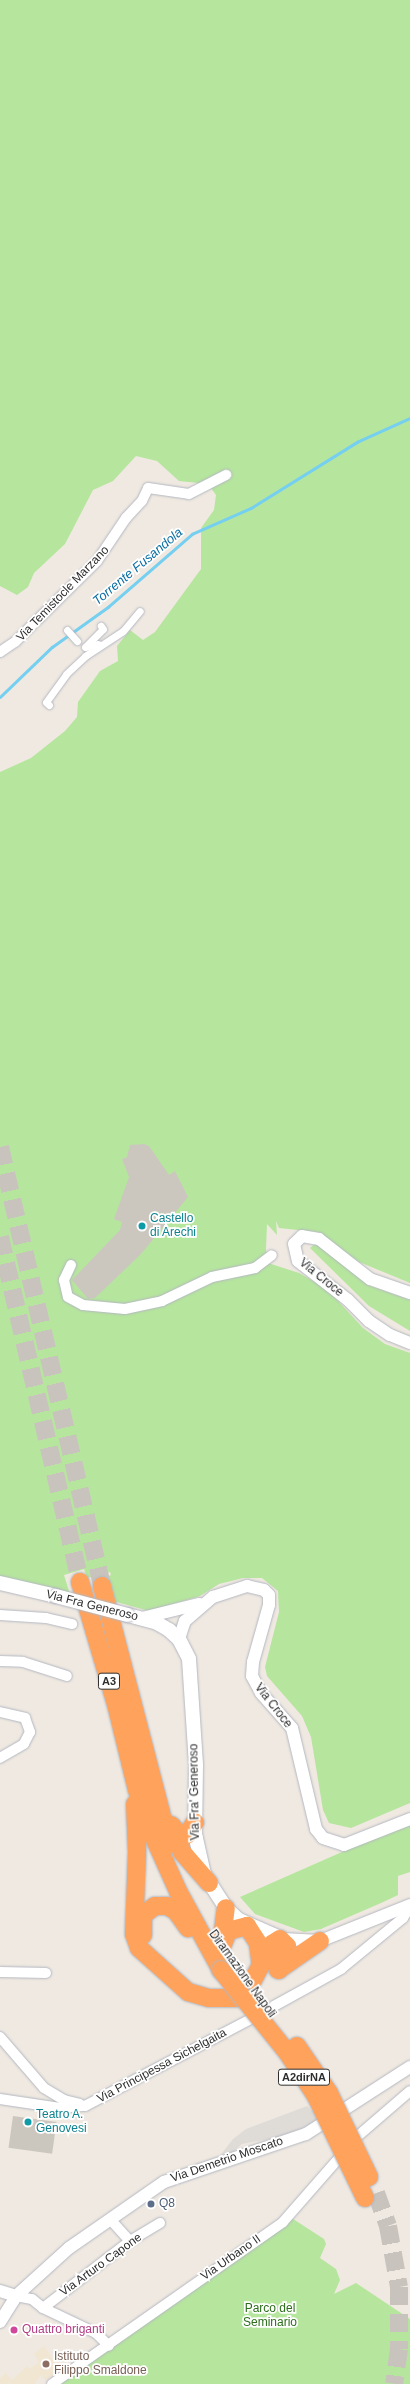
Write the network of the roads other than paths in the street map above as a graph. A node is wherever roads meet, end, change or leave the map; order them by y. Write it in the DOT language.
graph roads {
  1 [pos="226,475"];
  2 [pos="140,611"];
  3 [pos="101,626"];
  4 [pos="125,629"];
  5 [pos="67,630"];
  6 [pos="77,641"];
  7 [pos="4,650"];
  8 [pos="49,705"];
  9 [pos="272,1255"];
  10 [pos="71,1265"];
  11 [pos="410,1293"];
  12 [pos="410,1343"];
  13 [pos="80,1582"];
  14 [pos="0,1583"];
  15 [pos="102,1586"];
  16 [pos="206,1602"];
  17 [pos="0,1615"];
  18 [pos="142,1618"];
  19 [pos="72,1624"];
  20 [pos="179,1639"];
  21 [pos="0,1661"];
  22 [pos="67,1676"];
  23 [pos="0,1712"];
  24 [pos="144,1739"];
  25 [pos="127,1747"];
  26 [pos="0,1758"];
  27 [pos="133,1775"];
  28 [pos="410,1819"];
  29 [pos="195,1822"];
  30 [pos="171,1825"];
  31 [pos="209,1883"];
  32 [pos="410,1906"];
  33 [pos="226,1908"];
  34 [pos="247,1926"];
  35 [pos="283,1940"];
  36 [pos="320,1941"];
  37 [pos="226,1959"];
  38 [pos="279,1970"];
  39 [pos="0,1972"];
  40 [pos="46,1973"];
  41 [pos="165,1974"];
  42 [pos="257,1979"];
  43 [pos="233,1997"];
  44 [pos="274,2006"];
  45 [pos="251,2019"];
  46 [pos="0,2037"];
  47 [pos="410,2067"];
  48 [pos="410,2091"];
  49 [pos="0,2099"];
  50 [pos="85,2106"];
  51 [pos="359,2135"];
  52 [pos="340,2157"];
  53 [pos="371,2195"];
  54 [pos="110,2219"];
  55 [pos="160,2223"];
  56 [pos="130,2241"];
  57 [pos="0,2291"];
  58 [pos="16,2296"];
  59 [pos="43,2308"];
  60 [pos="0,2322"];
  61 [pos="109,2346"];
  62 [pos="52,2384"];
  1 -- 7 [label="street, Via Temistocle Marzano"];
  2 -- 4 [label="street"];
  3 -- 4 [label="street"];
  4 -- 8 [label="street"];
  5 -- 6 [label="street"];
  9 -- 10 [label="street"];
  11 -- 12 [label="street, Via Croce"];
  13 -- 25 [label="highway, A3"];
  14 -- 18 [label="main road, Via Fra Generoso, bridge"];
  15 -- 24 [label="highway, A3"];
  16 -- 18 [label="street, Via Croce"];
  16 -- 20 [label="street, Via Croce"];
  16 -- 28 [label="street, Via Croce"];
  17 -- 19 [label="street"];
  18 -- 20 [label="main road, Via Fra Generoso"];
  20 -- 29 [label="main road, Via Fra' Generoso"];
  21 -- 22 [label="street"];
  23 -- 26 [label="street"];
  24 -- 30 [label="highway"];
  24 -- 37 [label="highway, Diramazione Napoli / A2dirNA"];
  25 -- 27 [label="highway, Diramazione Napoli / A2dirNA"];
  27 -- 37 [label="highway, Diramazione Napoli / A2dirNA"];
  27 -- 41 [label="highway"];
  29 -- 30 [label="highway"];
  29 -- 31 [label="main road, Via Fra' Generoso"];
  30 -- 31 [label="highway"];
  31 -- 33 [label="main road, Via Fra' Generoso"];
  32 -- 36 [label="street, Via Fra' Generoso"];
  32 -- 44 [label="street"];
  33 -- 34 [label="main road, Via Fra' Generoso"];
  33 -- 37 [label="highway"];
  34 -- 35 [label="main road, Via Fra' Generoso"];
  34 -- 37 [label="highway"];
  34 -- 42 [label="highway"];
  35 -- 36 [label="street, Via Fra' Generoso"];
  35 -- 38 [label="highway"];
  35 -- 42 [label="highway"];
  36 -- 38 [label="highway"];
  37 -- 41 [label="highway"];
  37 -- 53 [label="highway, Diramazione Napoli / A2dirNA, bridge"];
  38 -- 42 [label="highway"];
  39 -- 40 [label="street"];
  41 -- 43 [label="highway"];
  45 -- 50 [label="street, Via Principessa Sichelgaita"];
  46 -- 50 [label="street"];
  47 -- 54 [label="street, Via Demetrio Moscato"];
  48 -- 51 [label="street"];
  49 -- 50 [label="street, Via Principessa Sichelgaita"];
  52 -- 61 [label="street, Via Urbano II"];
  54 -- 56 [label="street"];
  54 -- 58 [label="street, Via Demetrio Moscato"];
  55 -- 56 [label="street, Via Arturo Capone"];
  56 -- 59 [label="street, Via Arturo Capone"];
  57 -- 58 [label="street"];
  58 -- 59 [label="street"];
  58 -- 60 [label="street, Via Demetrio Moscato"];
  59 -- 61 [label="street"];
  61 -- 62 [label="street, Via Urbano II"];
}
